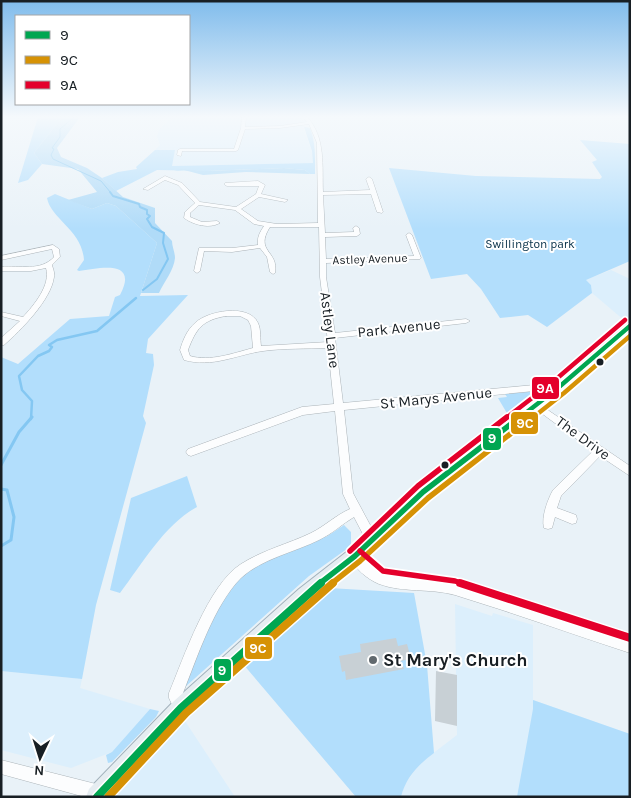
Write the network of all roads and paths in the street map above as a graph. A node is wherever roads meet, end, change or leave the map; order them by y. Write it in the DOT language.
graph roads {
  1 [pos="318,154"];
  2 [pos="369,179"];
  3 [pos="270,183"];
  4 [pos="226,184"];
  5 [pos="262,184"];
  6 [pos="146,189"];
  7 [pos="373,192"];
  8 [pos="320,194"];
  9 [pos="258,195"];
  10 [pos="285,200"];
  11 [pos="198,203"];
  12 [pos="237,209"];
  13 [pos="380,212"];
  14 [pos="217,224"];
  15 [pos="321,225"];
  16 [pos="267,226"];
  17 [pos="356,228"];
  18 [pos="321,234"];
  19 [pos="409,234"];
  20 [pos="261,246"];
  21 [pos="1,258"];
  22 [pos="322,261"];
  23 [pos="49,266"];
  24 [pos="1,269"];
  25 [pos="197,271"];
  26 [pos="273,272"];
  27 [pos="1,314"];
  28 [pos="26,320"];
  29 [pos="466,321"];
  30 [pos="630,326"];
  31 [pos="5,336"];
  32 [pos="331,336"];
  33 [pos="1,343"];
  34 [pos="332,345"];
  35 [pos="257,349"];
  36 [pos="534,388"];
  37 [pos="536,405"];
  38 [pos="339,408"];
  39 [pos="600,450"];
  40 [pos="191,452"];
  41 [pos="630,472"];
  42 [pos="550,510"];
  43 [pos="357,511"];
  44 [pos="572,519"];
  45 [pos="548,524"];
  46 [pos="372,540"];
  47 [pos="355,556"];
  48 [pos="630,646"];
  49 [pos="181,708"];
  50 [pos="1,766"];
  51 [pos="98,795"];
  1 -- 8 [label="street, Astley Lane"];
  2 -- 7 [label="street"];
  3 -- 5 [label="street"];
  4 -- 5 [label="street"];
  5 -- 9 [label="street"];
  6 -- 11 [label="street"];
  7 -- 8 [label="street"];
  7 -- 13 [label="street"];
  8 -- 15 [label="street, Astley Lane"];
  9 -- 10 [label="street"];
  9 -- 12 [label="street"];
  11 -- 12 [label="street"];
  11 -- 14 [label="street"];
  12 -- 16 [label="street"];
  15 -- 16 [label="street"];
  15 -- 18 [label="street, Astley Lane"];
  16 -- 20 [label="street"];
  17 -- 18 [label="street"];
  18 -- 22 [label="street, Astley Lane"];
  19 -- 22 [label="street, Astley Avenue"];
  20 -- 25 [label="street"];
  20 -- 26 [label="street"];
  21 -- 23 [label="street"];
  22 -- 32 [label="street, Astley Lane"];
  23 -- 24 [label="street"];
  23 -- 28 [label="street"];
  27 -- 28 [label="street"];
  28 -- 31 [label="street"];
  29 -- 32 [label="street, Park Avenue"];
  30 -- 37 [label="main road"];
  31 -- 33 [label="street"];
  32 -- 34 [label="street, Astley Lane"];
  34 -- 35 [label="street"];
  34 -- 38 [label="street, Astley Lane"];
  35 -- 35 [label="street"];
  36 -- 38 [label="street, St Marys Avenue"];
  37 -- 39 [label="street, The Drive"];
  37 -- 46 [label="main road"];
  38 -- 40 [label="street, St Marys Avenue"];
  38 -- 43 [label="street, Astley Lane"];
  39 -- 41 [label="street, The Drive"];
  39 -- 42 [label="street"];
  42 -- 44 [label="street"];
  42 -- 45 [label="street"];
  43 -- 46 [label="street, Astley Lane"];
  43 -- 49 [label="street"];
  46 -- 47 [label="main road"];
  47 -- 48 [label="street"];
  47 -- 49 [label="main road"];
  49 -- 51 [label="main road"];
  50 -- 51 [label="street"];
}
